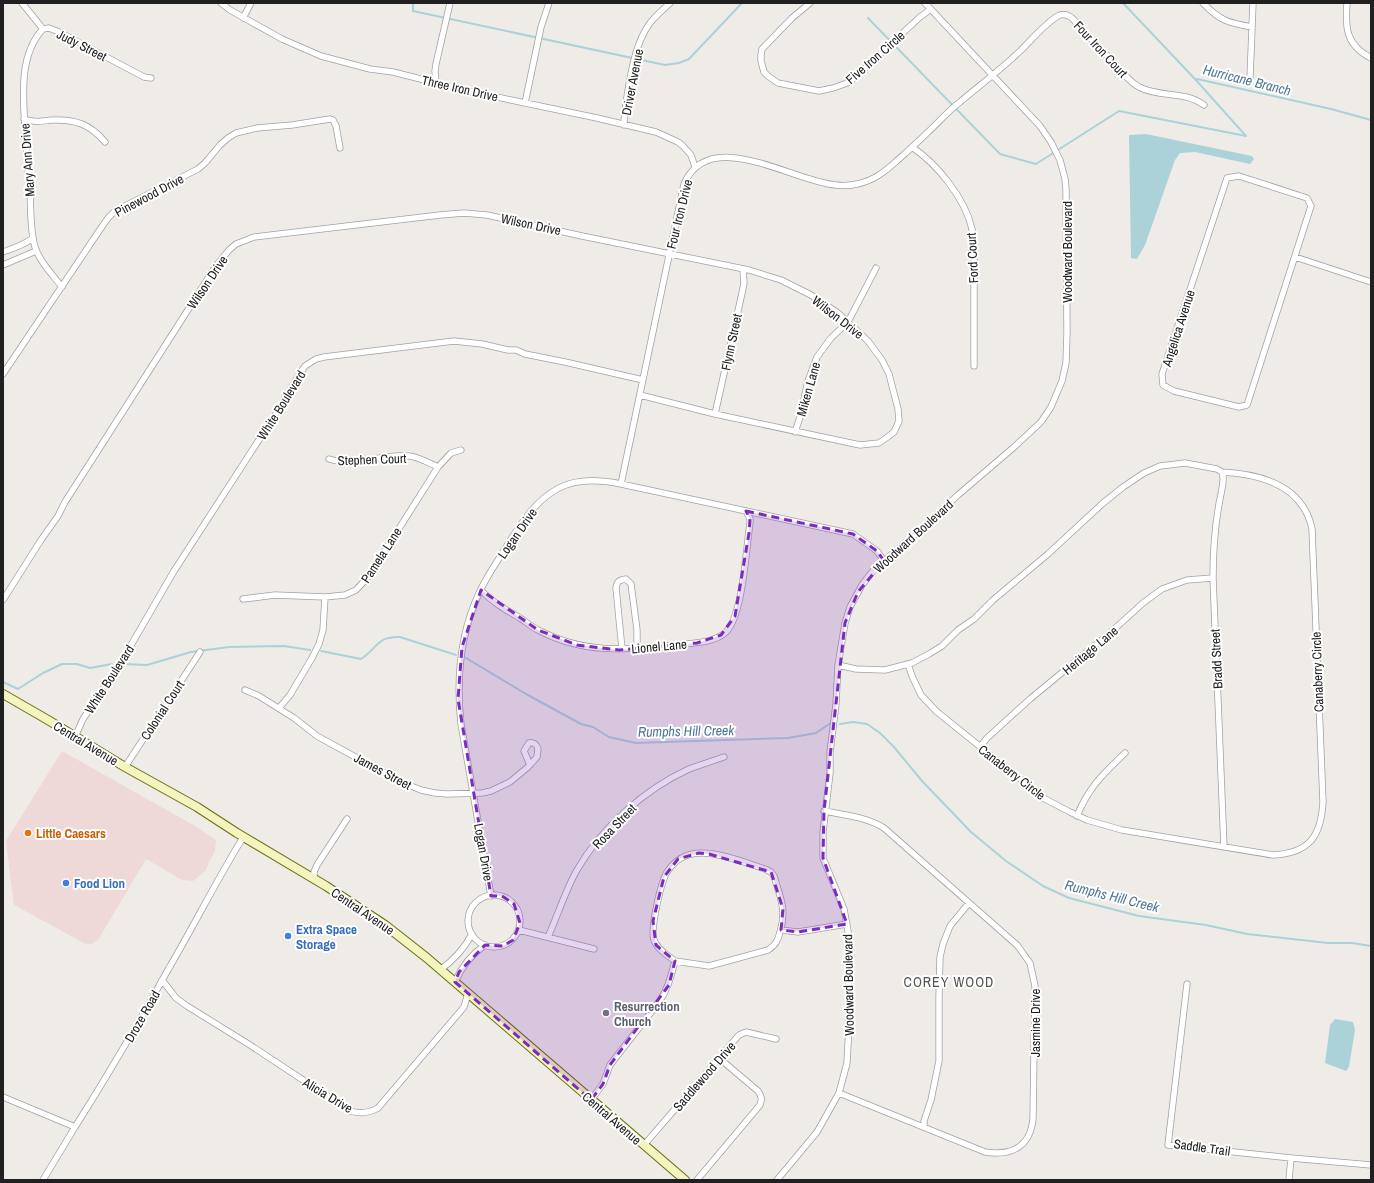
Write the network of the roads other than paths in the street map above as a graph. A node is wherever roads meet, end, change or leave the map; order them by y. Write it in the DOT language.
graph roads {
  1 [pos="22,3"];
  2 [pos="222,3"];
  3 [pos="251,3"];
  4 [pos="450,3"];
  5 [pos="549,3"];
  6 [pos="670,3"];
  7 [pos="810,3"];
  8 [pos="925,3"];
  9 [pos="1203,3"];
  10 [pos="1253,3"];
  11 [pos="1347,3"];
  12 [pos="931,9"];
  13 [pos="243,18"];
  14 [pos="1252,26"];
  15 [pos="43,29"];
  16 [pos="1371,58"];
  17 [pos="993,75"];
  18 [pos="150,78"];
  19 [pos="1250,78"];
  20 [pos="436,83"];
  21 [pos="525,103"];
  22 [pos="1204,105"];
  23 [pos="24,119"];
  24 [pos="624,125"];
  25 [pos="105,142"];
  26 [pos="912,147"];
  27 [pos="340,148"];
  28 [pos="696,167"];
  29 [pos="33,238"];
  30 [pos="36,251"];
  31 [pos="3,252"];
  32 [pos="669,253"];
  33 [pos="1295,257"];
  34 [pos="3,265"];
  35 [pos="876,268"];
  36 [pos="743,269"];
  37 [pos="1371,282"];
  38 [pos="62,287"];
  39 [pos="848,322"];
  40 [pos="974,366"];
  41 [pos="3,374"];
  42 [pos="643,380"];
  43 [pos="640,396"];
  44 [pos="715,414"];
  45 [pos="795,432"];
  46 [pos="461,450"];
  47 [pos="329,459"];
  48 [pos="438,467"];
  49 [pos="1222,472"];
  50 [pos="621,484"];
  51 [pos="746,511"];
  52 [pos="884,561"];
  53 [pos="1213,578"];
  54 [pos="481,590"];
  55 [pos="325,597"];
  56 [pos="243,598"];
  57 [pos="3,600"];
  58 [pos="637,648"];
  59 [pos="622,649"];
  60 [pos="200,652"];
  61 [pos="908,664"];
  62 [pos="838,665"];
  63 [pos="245,690"];
  64 [pos="3,694"];
  65 [pos="279,708"];
  66 [pos="74,736"];
  67 [pos="980,747"];
  68 [pos="1125,753"];
  69 [pos="724,757"];
  70 [pos="530,765"];
  71 [pos="125,767"];
  72 [pos="473,793"];
  73 [pos="824,811"];
  74 [pos="1077,816"];
  75 [pos="347,819"];
  76 [pos="244,836"];
  77 [pos="1224,847"];
  78 [pos="314,879"];
  79 [pos="491,896"];
  80 [pos="969,903"];
  81 [pos="847,924"];
  82 [pos="519,930"];
  83 [pos="781,930"];
  84 [pos="472,934"];
  85 [pos="548,937"];
  86 [pos="485,945"];
  87 [pos="594,949"];
  88 [pos="675,962"];
  89 [pos="440,970"];
  90 [pos="162,980"];
  91 [pos="455,982"];
  92 [pos="1187,984"];
  93 [pos="468,993"];
  94 [pos="776,1039"];
  95 [pos="719,1058"];
  96 [pos="839,1093"];
  97 [pos="3,1097"];
  98 [pos="591,1100"];
  99 [pos="924,1126"];
  100 [pos="76,1127"];
  101 [pos="644,1145"];
  102 [pos="1291,1158"];
  103 [pos="1371,1165"];
  104 [pos="43,1180"];
  105 [pos="685,1180"];
  106 [pos="697,1180"];
  107 [pos="777,1180"];
  108 [pos="1289,1180"];
  1 -- 15 [label="street, Judy Street"];
  2 -- 13 [label="street, Three Iron Drive"];
  3 -- 13 [label="street"];
  4 -- 20 [label="street"];
  5 -- 21 [label="street"];
  6 -- 24 [label="street, Driver Avenue"];
  7 -- 12 [label="street, Five Iron Circle"];
  8 -- 12 [label="street, Woodward Boulevard"];
  9 -- 14 [label="street"];
  10 -- 14 [label="street"];
  11 -- 16 [label="street"];
  12 -- 17 [label="street, Woodward Boulevard"];
  13 -- 20 [label="street, Three Iron Drive"];
  14 -- 19 [label="street"];
  15 -- 18 [label="street, Judy Street"];
  15 -- 23 [label="street, Mary Ann Drive"];
  17 -- 22 [label="street, Four Iron Court"];
  17 -- 26 [label="street, Four Iron Drive"];
  17 -- 52 [label="street, Woodward Boulevard"];
  20 -- 21 [label="street, Three Iron Drive"];
  21 -- 24 [label="street, Three Iron Drive"];
  23 -- 25 [label="street"];
  23 -- 29 [label="street, Mary Ann Drive"];
  24 -- 28 [label="street, Three Iron Drive"];
  26 -- 28 [label="street, Four Iron Drive"];
  26 -- 40 [label="street, Ford Court"];
  27 -- 38 [label="street, Pinewood Drive"];
  28 -- 32 [label="street, Four Iron Drive"];
  29 -- 30 [label="street, Mary Ann Drive"];
  29 -- 31 [label="street"];
  30 -- 34 [label="street"];
  30 -- 38 [label="street, Mary Ann Drive"];
  32 -- 36 [label="street, Wilson Drive"];
  32 -- 42 [label="street, Four Iron Drive"];
  32 -- 57 [label="street, Wilson Drive"];
  33 -- 33 [label="street, Angelica Avenue"];
  33 -- 37 [label="street"];
  35 -- 39 [label="street, Miken Lane"];
  36 -- 39 [label="street, Wilson Drive"];
  36 -- 44 [label="street, Flynn Street"];
  38 -- 41 [label="street, Pinewood Drive"];
  39 -- 45 [label="street, Miken Lane"];
  39 -- 45 [label="street, Wilson Drive"];
  42 -- 43 [label="street, Four Iron Drive"];
  42 -- 66 [label="street, White Boulevard"];
  43 -- 44 [label="street, Wilson Drive"];
  43 -- 50 [label="street, Four Iron Drive"];
  44 -- 45 [label="street, Wilson Drive"];
  46 -- 48 [label="street, Pamela Lane"];
  47 -- 48 [label="street, Stephen Court"];
  48 -- 55 [label="street, Pamela Lane"];
  49 -- 53 [label="street, Bradd Street"];
  49 -- 61 [label="street, Canaberry Circle"];
  49 -- 77 [label="street, Canaberry Circle"];
  50 -- 51 [label="street, Logan Drive"];
  50 -- 54 [label="street, Logan Drive"];
  51 -- 52 [label="street, Logan Drive"];
  51 -- 58 [label="street, Lionel Lane"];
  52 -- 62 [label="street, Woodward Boulevard"];
  53 -- 67 [label="street, Heritage Lane"];
  53 -- 77 [label="street, Bradd Street"];
  54 -- 59 [label="street, Lionel Lane"];
  54 -- 72 [label="street, Logan Drive"];
  55 -- 56 [label="street, Pamela Lane"];
  55 -- 65 [label="street"];
  58 -- 59 [label="street, Lionel Lane"];
  58 -- 59 [label="street"];
  60 -- 71 [label="street, Colonial Court"];
  61 -- 62 [label="street, Canaberry Circle"];
  61 -- 67 [label="street, Canaberry Circle"];
  62 -- 73 [label="street, Woodward Boulevard"];
  63 -- 65 [label="street, James Street"];
  64 -- 66 [label="street, Central Avenue"];
  65 -- 72 [label="street, James Street"];
  66 -- 71 [label="street, Central Avenue"];
  67 -- 74 [label="street, Canaberry Circle"];
  68 -- 74 [label="street"];
  69 -- 85 [label="street, Rosa Street"];
  70 -- 72 [label="street, James Street"];
  71 -- 76 [label="street, Central Avenue"];
  72 -- 79 [label="street, Logan Drive"];
  73 -- 80 [label="street, Jasmine Drive"];
  73 -- 81 [label="street, Woodward Boulevard"];
  74 -- 77 [label="street, Canaberry Circle"];
  75 -- 78 [label="street"];
  76 -- 78 [label="street, Central Avenue"];
  76 -- 90 [label="street, Droze Road"];
  78 -- 89 [label="street, Central Avenue"];
  79 -- 82 [label="street"];
  79 -- 84 [label="street"];
  80 -- 99 [label="street"];
  80 -- 99 [label="street, Jasmine Drive"];
  81 -- 83 [label="street"];
  81 -- 96 [label="street, Woodward Boulevard"];
  82 -- 85 [label="street"];
  82 -- 86 [label="street"];
  83 -- 88 [label="street"];
  83 -- 88 [label="street"];
  84 -- 86 [label="street"];
  84 -- 89 [label="street"];
  85 -- 87 [label="street"];
  86 -- 91 [label="street"];
  88 -- 98 [label="street"];
  89 -- 91 [label="street, Central Avenue"];
  90 -- 93 [label="street, Alicia Drive"];
  90 -- 100 [label="street, Droze Road"];
  91 -- 93 [label="street, Central Avenue"];
  92 -- 102 [label="street, Saddle Trail"];
  93 -- 98 [label="street, Central Avenue"];
  94 -- 95 [label="street, Saddlewood Drive"];
  95 -- 101 [label="street, Saddlewood Drive"];
  95 -- 106 [label="street"];
  96 -- 99 [label="street, Jasmine Drive"];
  96 -- 107 [label="street, Woodward Boulevard"];
  97 -- 100 [label="street"];
  98 -- 101 [label="street, Central Avenue"];
  100 -- 104 [label="street, Droze Road"];
  101 -- 105 [label="street, Central Avenue"];
  102 -- 103 [label="street, Saddle Trail"];
  102 -- 108 [label="street"];
}
